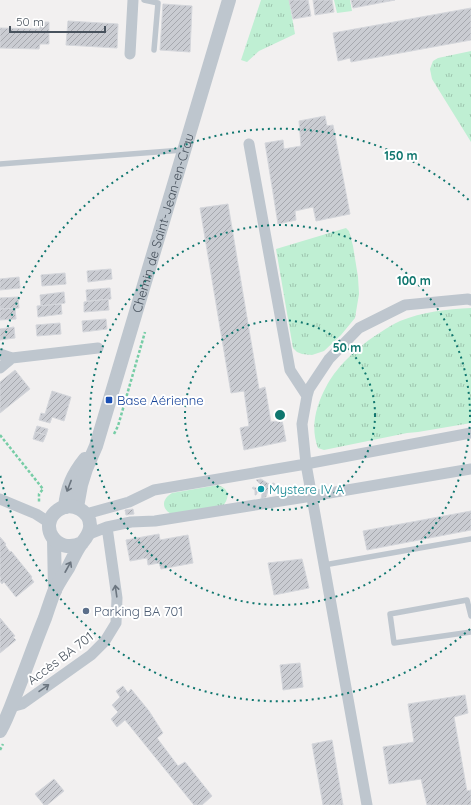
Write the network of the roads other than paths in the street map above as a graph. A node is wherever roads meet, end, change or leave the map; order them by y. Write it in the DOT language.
graph roads {
  1 [pos="133,0"];
  2 [pos="144,0"];
  3 [pos="229,0"];
  4 [pos="154,50"];
  5 [pos="130,54"];
  6 [pos="249,144"];
  7 [pos="184,150"];
  8 [pos="0,164"];
  9 [pos="471,300"];
  10 [pos="98,348"];
  11 [pos="0,354"];
  12 [pos="12,358"];
  13 [pos="0,368"];
  14 [pos="307,396"];
  15 [pos="471,433"];
  16 [pos="306,464"];
  17 [pos="471,469"];
  18 [pos="312,496"];
  19 [pos="0,499"];
  20 [pos="76,509"];
  21 [pos="50,523"];
  22 [pos="107,527"];
  23 [pos="54,539"];
  24 [pos="85,539"];
  25 [pos="471,539"];
  26 [pos="324,565"];
  27 [pos="54,592"];
  28 [pos="471,616"];
  29 [pos="471,632"];
  30 [pos="11,707"];
  31 [pos="0,731"];
  32 [pos="367,805"];
  1 -- 5 [label="street"];
  2 -- 4 [label="lane"];
  3 -- 7 [label="street, Chemin de Saint-Jean-en-Crau"];
  6 -- 14 [label="street"];
  7 -- 8 [label="lane"];
  7 -- 20 [label="street, Chemin de Saint-Jean-en-Crau"];
  9 -- 14 [label="street"];
  10 -- 12 [label="street"];
  11 -- 12 [label="street"];
  12 -- 13 [label="street"];
  14 -- 16 [label="street"];
  15 -- 16 [label="street"];
  16 -- 18 [label="street"];
  16 -- 20 [label="street"];
  17 -- 18 [label="street"];
  18 -- 22 [label="street"];
  18 -- 26 [label="street"];
  19 -- 21 [label="street"];
  20 -- 21 [label="street"];
  20 -- 24 [label="street"];
  21 -- 23 [label="street"];
  22 -- 24 [label="street"];
  30 -- 22 [label="street, Accès BA 701, one-way"];
  23 -- 24 [label="street"];
  23 -- 27 [label="street"];
  27 -- 24 [label="street, one-way"];
  25 -- 26 [label="lane"];
  26 -- 32 [label="street"];
  27 -- 30 [label="street"];
  28 -- 29 [label="lane"];
  30 -- 31 [label="street"];
}
